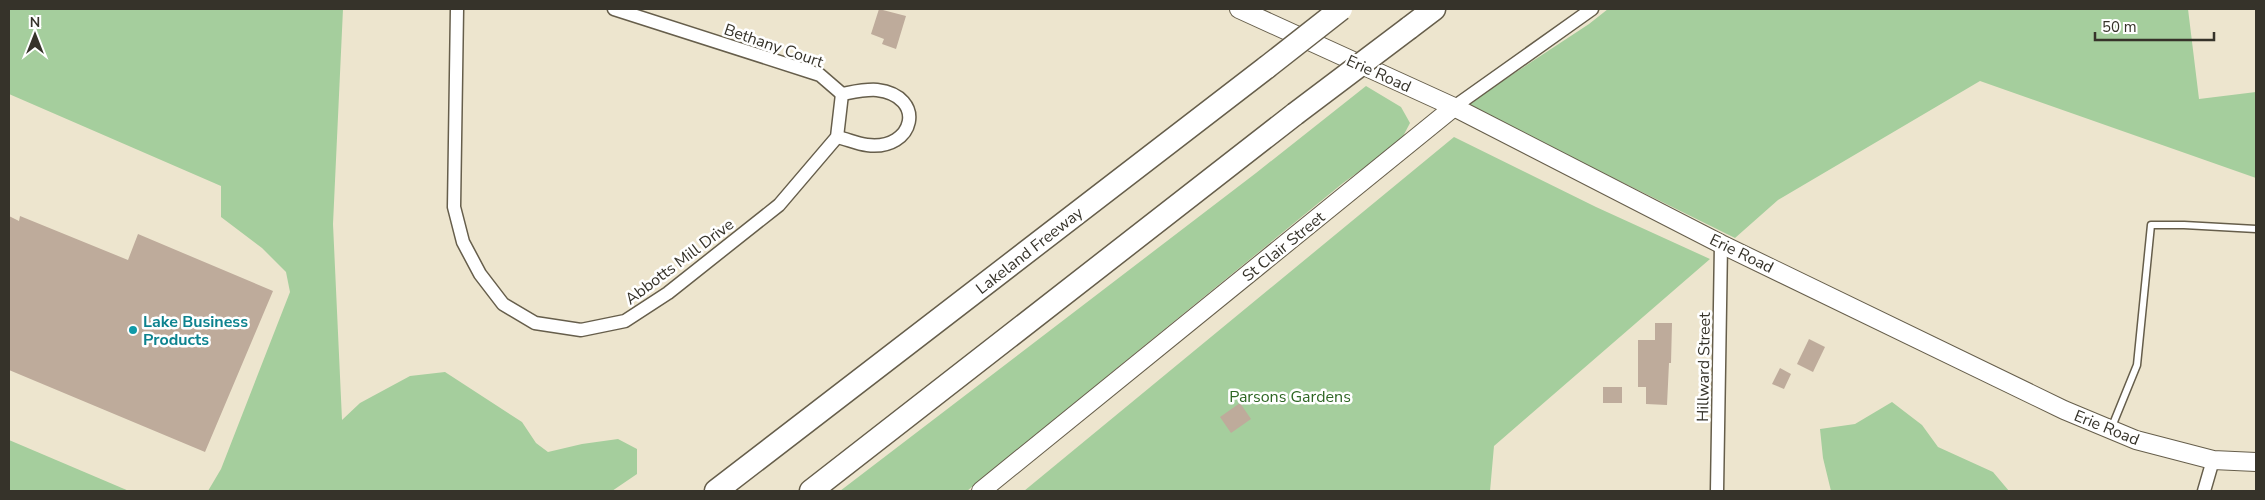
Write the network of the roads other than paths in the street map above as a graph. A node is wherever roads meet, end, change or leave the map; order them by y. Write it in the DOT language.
graph roads {
  1 [pos="458,9"];
  2 [pos="614,9"];
  3 [pos="1239,9"];
  4 [pos="1341,9"];
  5 [pos="1434,9"];
  6 [pos="1592,9"];
  7 [pos="842,94"];
  8 [pos="1454,107"];
  9 [pos="837,137"];
  10 [pos="2256,229"];
  11 [pos="1721,244"];
  12 [pos="2110,430"];
  13 [pos="2213,460"];
  14 [pos="2256,462"];
  15 [pos="716,491"];
  16 [pos="811,491"];
  17 [pos="981,491"];
  18 [pos="1717,491"];
  19 [pos="2204,491"];
  1 -- 9 [label="street, Abbotts Mill Drive"];
  2 -- 7 [label="street, Bethany Court"];
  3 -- 8 [label="street, Erie Road"];
  4 -- 15 [label="highway, Lakeland Freeway, bridge"];
  5 -- 16 [label="highway, bridge"];
  6 -- 8 [label="street, St Clair Street"];
  7 -- 9 [label="street"];
  7 -- 9 [label="street"];
  8 -- 11 [label="street, Erie Road"];
  8 -- 17 [label="street, St Clair Street"];
  10 -- 12 [label="lane"];
  11 -- 12 [label="street, Erie Road"];
  11 -- 18 [label="street, Hillward Street"];
  12 -- 13 [label="street, Erie Road"];
  13 -- 14 [label="street, Erie Road"];
  13 -- 19 [label="street"];
}
